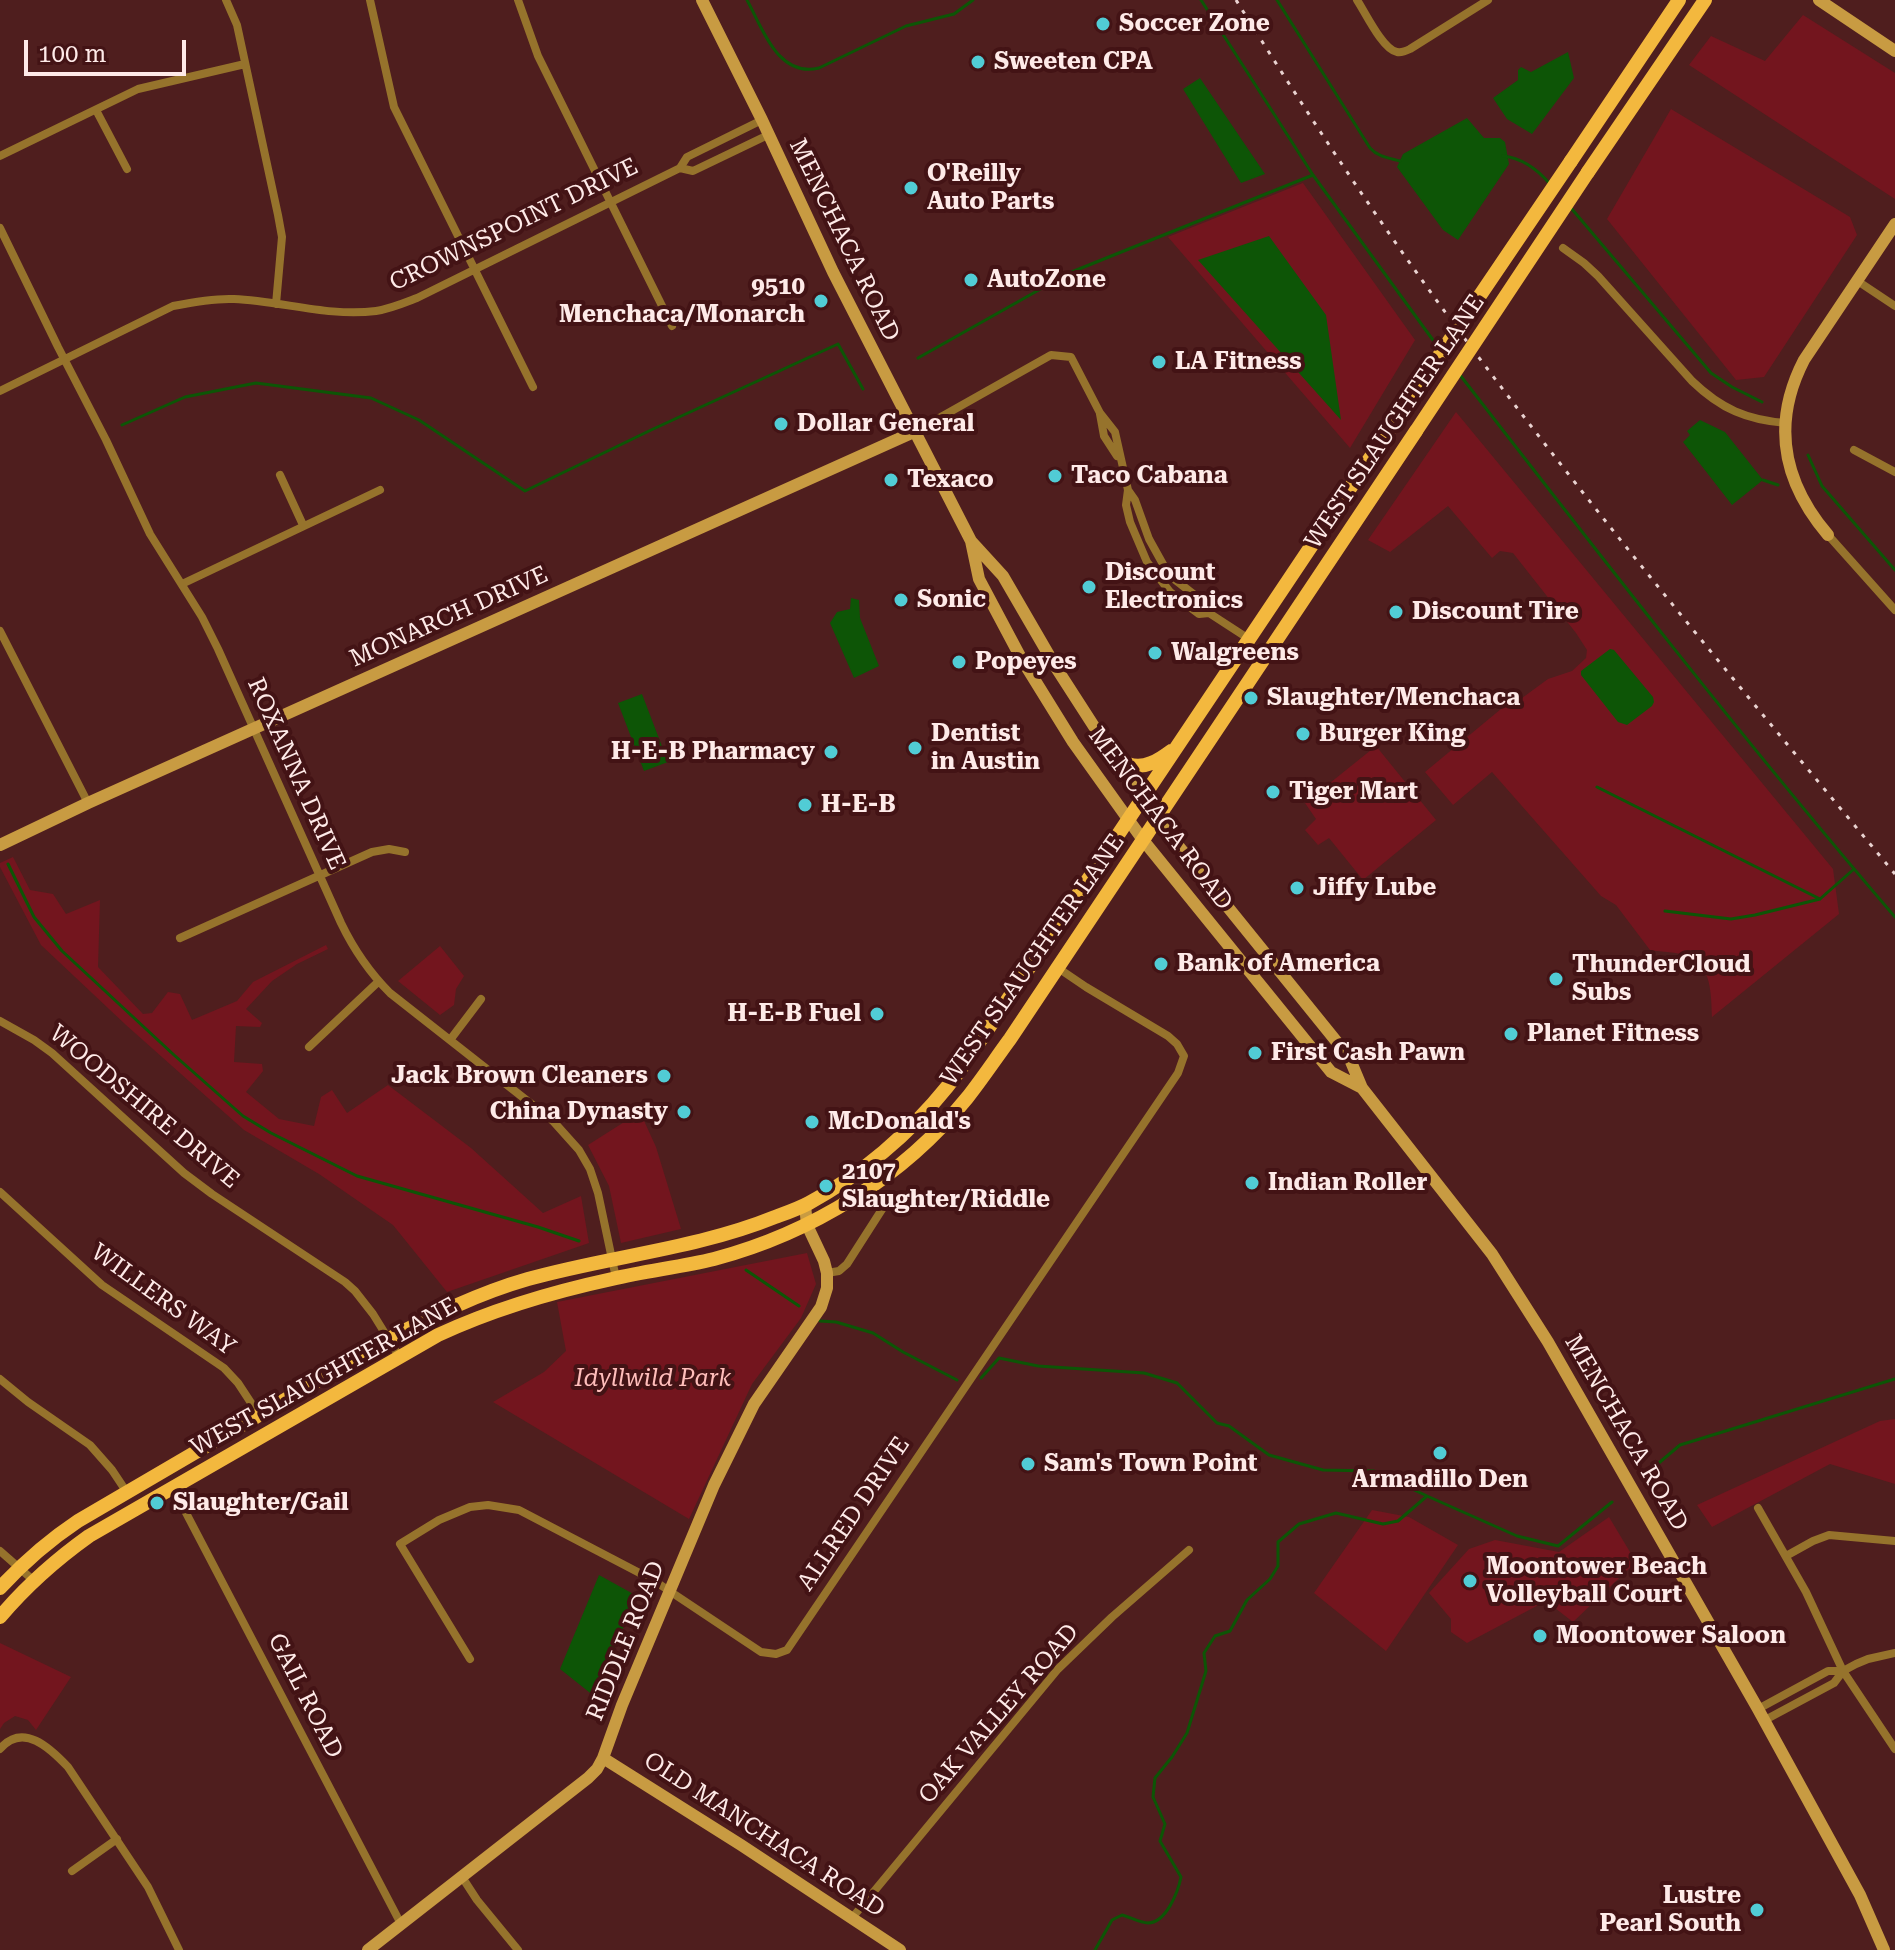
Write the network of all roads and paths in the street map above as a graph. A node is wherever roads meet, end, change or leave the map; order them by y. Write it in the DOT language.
graph roads {
  1 [pos="226,0"];
  2 [pos="370,0"];
  3 [pos="518,0"];
  4 [pos="702,0"];
  5 [pos="1357,0"];
  6 [pos="1488,0"];
  7 [pos="1679,0"];
  8 [pos="1705,0"];
  9 [pos="1819,0"];
  10 [pos="1895,51"];
  11 [pos="245,64"];
  12 [pos="96,110"];
  13 [pos="762,120"];
  14 [pos="768,135"];
  15 [pos="0,156"];
  16 [pos="680,168"];
  17 [pos="127,169"];
  18 [pos="610,201"];
  19 [pos="1895,224"];
  20 [pos="0,228"];
  21 [pos="1563,248"];
  22 [pos="473,270"];
  23 [pos="1856,280"];
  24 [pos="276,304"];
  25 [pos="1895,306"];
  26 [pos="672,326"];
  27 [pos="65,359"];
  28 [pos="533,387"];
  29 [pos="0,391"];
  30 [pos="1786,423"];
  31 [pos="916,431"];
  32 [pos="1854,450"];
  33 [pos="1895,472"];
  34 [pos="280,475"];
  35 [pos="380,490"];
  36 [pos="303,525"];
  37 [pos="1828,535"];
  38 [pos="971,541"];
  39 [pos="182,584"];
  40 [pos="1895,610"];
  41 [pos="0,631"];
  42 [pos="1249,639"];
  43 [pos="254,729"];
  44 [pos="1178,746"];
  45 [pos="1108,748"];
  46 [pos="1142,801"];
  47 [pos="88,803"];
  48 [pos="1129,820"];
  49 [pos="1156,820"];
  50 [pos="1143,840"];
  51 [pos="0,845"];
  52 [pos="405,852"];
  53 [pos="320,875"];
  54 [pos="180,938"];
  55 [pos="1058,968"];
  56 [pos="378,982"];
  57 [pos="481,999"];
  58 [pos="0,1021"];
  59 [pos="986,1032"];
  60 [pos="450,1040"];
  61 [pos="309,1047"];
  62 [pos="986,1072"];
  63 [pos="1362,1088"];
  64 [pos="0,1192"];
  65 [pos="888,1200"];
  66 [pos="805,1205"];
  67 [pos="807,1225"];
  68 [pos="612,1260"];
  69 [pos="827,1273"];
  70 [pos="616,1278"];
  71 [pos="389,1339"];
  72 [pos="399,1356"];
  73 [pos="0,1379"];
  74 [pos="259,1415"];
  75 [pos="173,1488"];
  76 [pos="126,1491"];
  77 [pos="1758,1508"];
  78 [pos="1895,1541"];
  79 [pos="1189,1550"];
  80 [pos="0,1551"];
  81 [pos="1786,1556"];
  82 [pos="19,1568"];
  83 [pos="33,1580"];
  84 [pos="0,1588"];
  85 [pos="669,1591"];
  86 [pos="0,1617"];
  87 [pos="1895,1653"];
  88 [pos="470,1659"];
  89 [pos="1843,1671"];
  90 [pos="1762,1715"];
  91 [pos="0,1749"];
  92 [pos="1895,1749"];
  93 [pos="603,1758"];
  94 [pos="117,1839"];
  95 [pos="72,1871"];
  96 [pos="462,1877"];
  97 [pos="852,1918"];
  98 [pos="401,1924"];
  99 [pos="891,1948"];
  100 [pos="179,1950"];
  101 [pos="368,1950"];
  102 [pos="518,1950"];
  103 [pos="1884,1950"];
  1 -- 11 [label="street"];
  2 -- 22 [label="street"];
  3 -- 18 [label="street"];
  4 -- 13 [label="main road, MENCHACA ROAD"];
  5 -- 6 [label="street"];
  7 -- 42 [label="main road, WEST SLAUGHTER LANE, bridge"];
  8 -- 49 [label="main road, WEST SLAUGHTER LANE, bridge"];
  9 -- 10 [label="main road"];
  11 -- 12 [label="street"];
  11 -- 24 [label="street"];
  12 -- 15 [label="street"];
  12 -- 17 [label="street"];
  13 -- 14 [label="main road, MENCHACA ROAD"];
  13 -- 16 [label="street, CROWNSPOINT DRIVE"];
  14 -- 16 [label="street, CROWNSPOINT DRIVE"];
  14 -- 31 [label="main road, MENCHACA ROAD"];
  16 -- 18 [label="street, CROWNSPOINT DRIVE"];
  18 -- 22 [label="street, CROWNSPOINT DRIVE"];
  18 -- 26 [label="street"];
  19 -- 23 [label="main road"];
  20 -- 27 [label="street, ROXANNA DRIVE"];
  21 -- 30 [label="street"];
  22 -- 24 [label="street, CROWNSPOINT DRIVE"];
  22 -- 28 [label="street"];
  23 -- 25 [label="street"];
  23 -- 30 [label="main road"];
  24 -- 27 [label="street, CROWNSPOINT DRIVE"];
  27 -- 29 [label="street, CROWNSPOINT DRIVE"];
  27 -- 39 [label="street, ROXANNA DRIVE"];
  30 -- 37 [label="main road"];
  31 -- 38 [label="main road, MENCHACA ROAD"];
  31 -- 42 [label="street"];
  31 -- 43 [label="main road, MONARCH DRIVE"];
  32 -- 33 [label="street"];
  34 -- 36 [label="street"];
  35 -- 36 [label="street"];
  36 -- 39 [label="street"];
  37 -- 40 [label="street"];
  38 -- 45 [label="main road, MENCHACA ROAD"];
  38 -- 48 [label="main road, MENCHACA ROAD"];
  39 -- 43 [label="street, ROXANNA DRIVE"];
  41 -- 47 [label="street"];
  42 -- 44 [label="main road, WEST SLAUGHTER LANE"];
  43 -- 47 [label="main road, MONARCH DRIVE"];
  43 -- 53 [label="street, ROXANNA DRIVE"];
  44 -- 45 [label="main road"];
  44 -- 46 [label="main road, WEST SLAUGHTER LANE"];
  45 -- 46 [label="main road, MENCHACA ROAD"];
  46 -- 48 [label="main road, WEST SLAUGHTER LANE"];
  46 -- 49 [label="main road, MENCHACA ROAD"];
  47 -- 51 [label="main road, MONARCH DRIVE"];
  48 -- 50 [label="main road, MENCHACA ROAD"];
  48 -- 59 [label="main road, WEST SLAUGHTER LANE"];
  49 -- 50 [label="main road, WEST SLAUGHTER LANE"];
  49 -- 63 [label="main road, MENCHACA ROAD"];
  50 -- 55 [label="main road, WEST SLAUGHTER LANE"];
  50 -- 63 [label="main road, MENCHACA ROAD"];
  52 -- 53 [label="street"];
  53 -- 54 [label="street"];
  53 -- 56 [label="street, ROXANNA DRIVE"];
  55 -- 62 [label="main road, WEST SLAUGHTER LANE"];
  55 -- 85 [label="street, ALLRED DRIVE"];
  56 -- 60 [label="street, ROXANNA DRIVE"];
  56 -- 61 [label="street"];
  57 -- 60 [label="street"];
  58 -- 71 [label="street, WOODSHIRE DRIVE"];
  59 -- 62 [label="main road"];
  59 -- 66 [label="main road, WEST SLAUGHTER LANE"];
  60 -- 68 [label="street, ROXANNA DRIVE"];
  62 -- 67 [label="main road, WEST SLAUGHTER LANE"];
  63 -- 90 [label="main road, MENCHACA ROAD"];
  64 -- 74 [label="street, WILLERS WAY"];
  65 -- 69 [label="street"];
  66 -- 67 [label="main road"];
  66 -- 68 [label="main road, WEST SLAUGHTER LANE"];
  67 -- 69 [label="main road"];
  67 -- 70 [label="main road, WEST SLAUGHTER LANE"];
  68 -- 70 [label="street, ROXANNA DRIVE"];
  68 -- 71 [label="main road, WEST SLAUGHTER LANE"];
  69 -- 85 [label="main road, RIDDLE ROAD"];
  70 -- 72 [label="main road, WEST SLAUGHTER LANE"];
  71 -- 72 [label="street, WOODSHIRE DRIVE"];
  71 -- 74 [label="main road, WEST SLAUGHTER LANE"];
  72 -- 75 [label="main road, WEST SLAUGHTER LANE"];
  73 -- 76 [label="street"];
  74 -- 76 [label="main road, WEST SLAUGHTER LANE"];
  75 -- 83 [label="main road, WEST SLAUGHTER LANE"];
  75 -- 98 [label="street, GAIL ROAD"];
  76 -- 82 [label="main road, WEST SLAUGHTER LANE"];
  77 -- 81 [label="street"];
  78 -- 81 [label="street"];
  79 -- 97 [label="street, OAK VALLEY ROAD"];
  80 -- 82 [label="street"];
  81 -- 89 [label="street"];
  82 -- 83 [label="street"];
  82 -- 84 [label="main road, WEST SLAUGHTER LANE"];
  83 -- 86 [label="main road, WEST SLAUGHTER LANE"];
  85 -- 88 [label="street, ALLRED DRIVE"];
  85 -- 93 [label="main road, RIDDLE ROAD"];
  87 -- 89 [label="street"];
  89 -- 90 [label="street"];
  89 -- 92 [label="street"];
  90 -- 103 [label="main road, MENCHACA ROAD"];
  91 -- 94 [label="street"];
  93 -- 96 [label="main road, RIDDLE ROAD"];
  93 -- 97 [label="main road, OLD MANCHACA ROAD"];
  94 -- 95 [label="street"];
  94 -- 100 [label="street"];
  96 -- 98 [label="main road, RIDDLE ROAD"];
  96 -- 102 [label="street"];
  97 -- 99 [label="main road, OLD MANCHACA ROAD"];
  98 -- 101 [label="main road, RIDDLE ROAD"];
}
